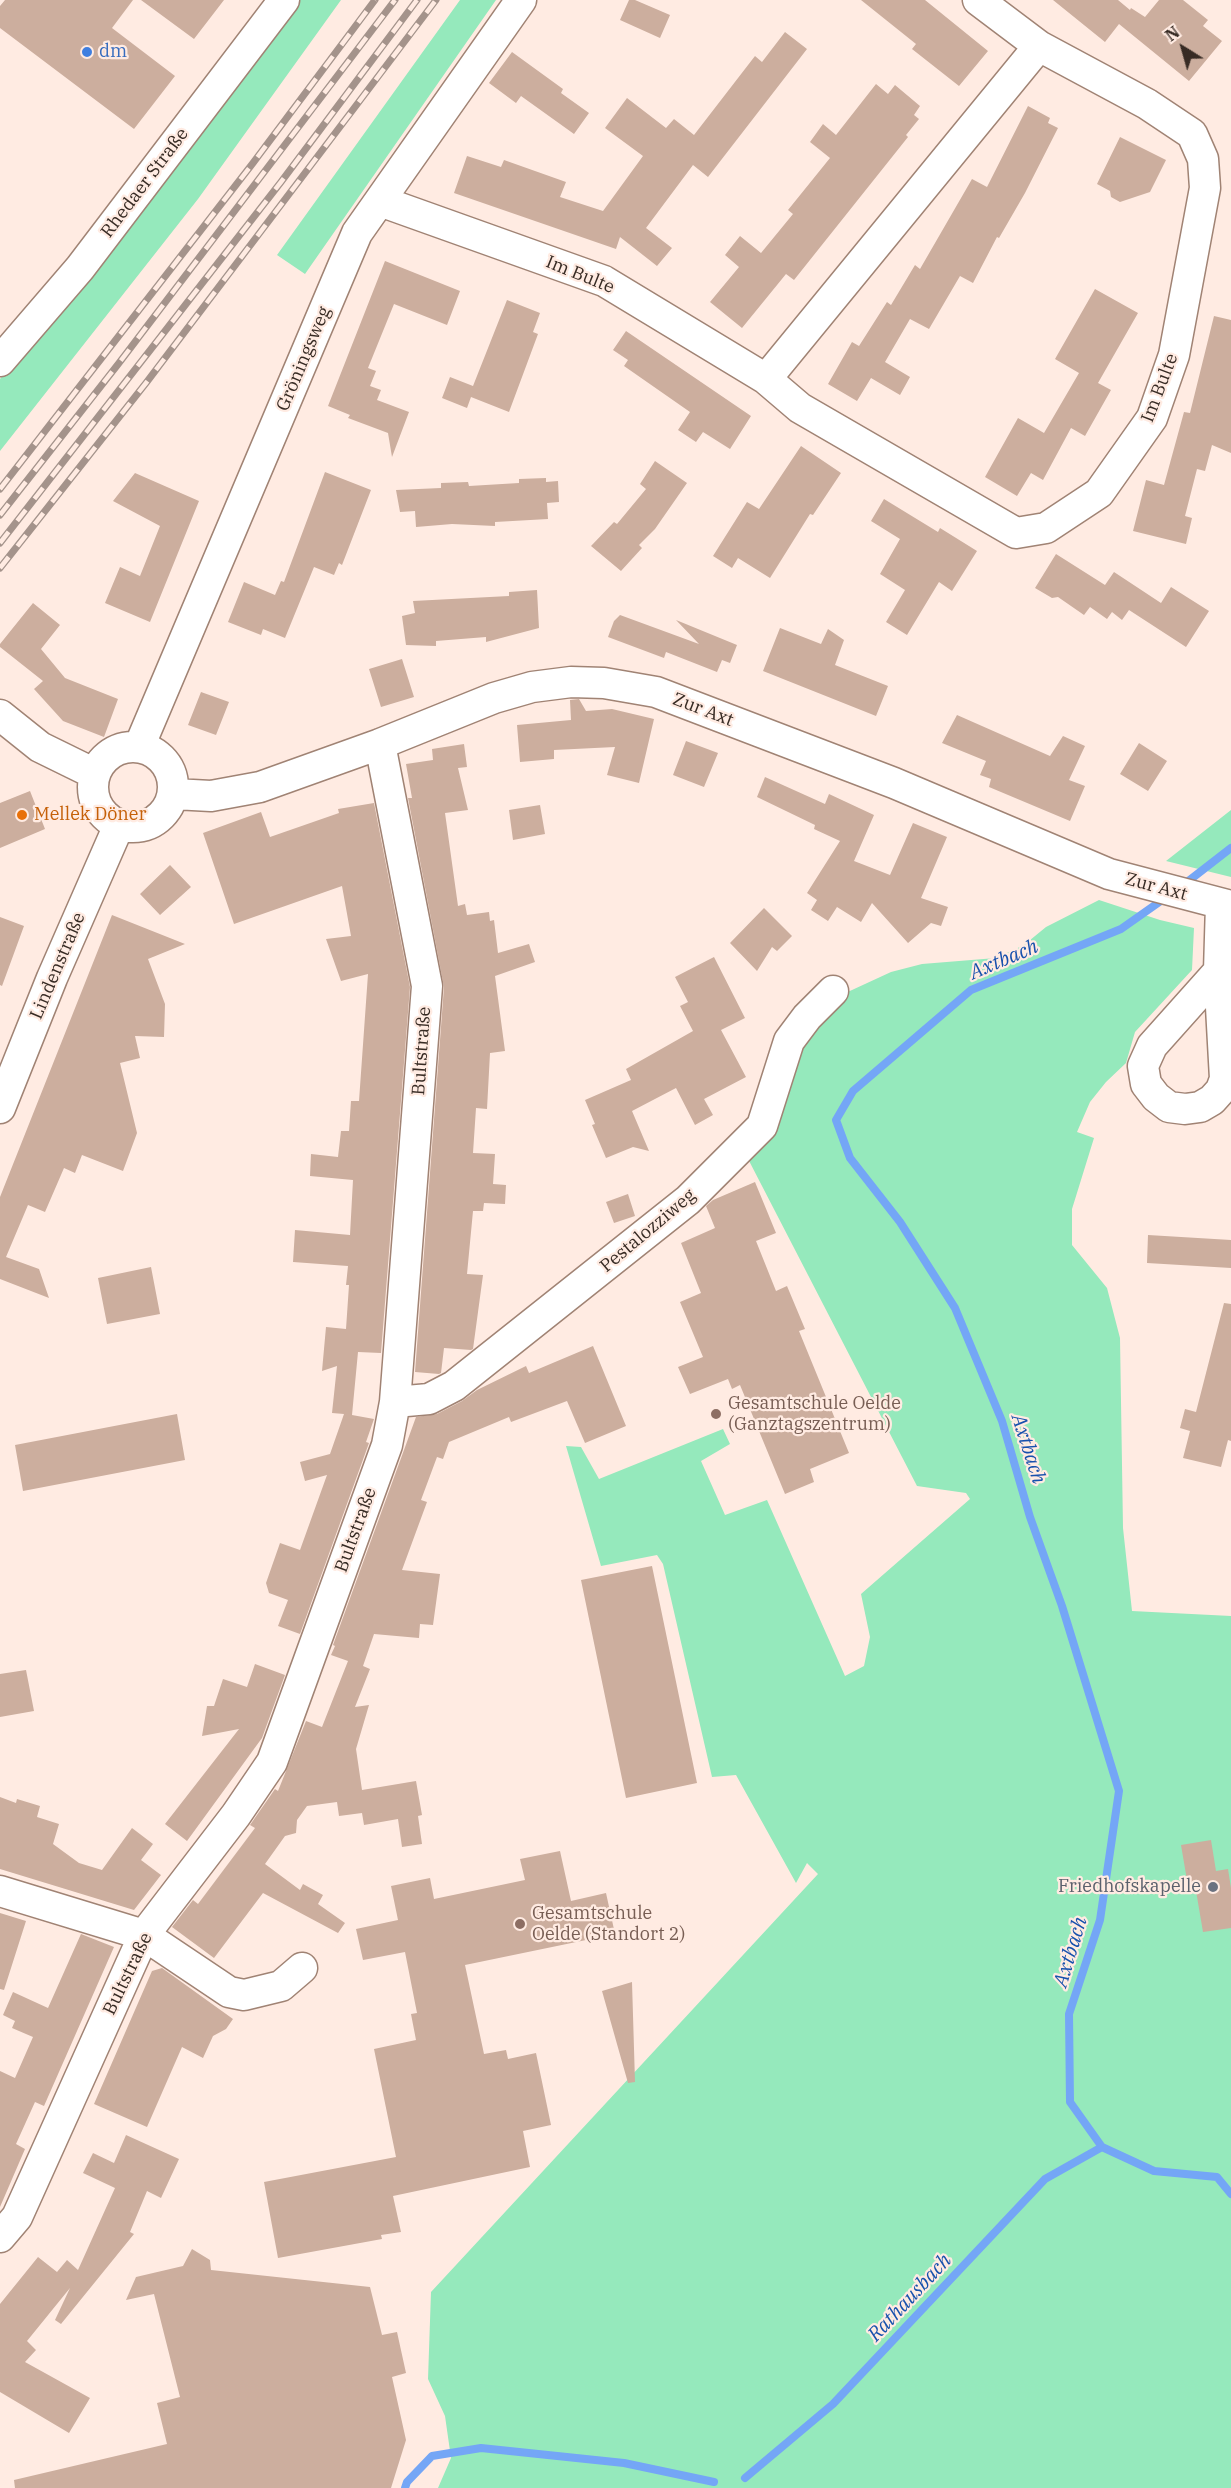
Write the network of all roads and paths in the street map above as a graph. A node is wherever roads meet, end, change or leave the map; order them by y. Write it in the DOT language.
graph roads {
  1 [pos="284,0"];
  2 [pos="521,0"];
  3 [pos="978,0"];
  4 [pos="1039,46"];
  5 [pos="380,201"];
  6 [pos="0,361"];
  7 [pos="766,379"];
  8 [pos="0,715"];
  9 [pos="380,744"];
  10 [pos="139,747"];
  11 [pos="95,774"];
  12 [pos="174,795"];
  13 [pos="120,825"];
  14 [pos="1226,905"];
  15 [pos="1219,971"];
  16 [pos="833,991"];
  17 [pos="0,1108"];
  18 [pos="395,1402"];
  19 [pos="0,1892"];
  20 [pos="144,1935"];
  21 [pos="302,1968"];
  22 [pos="0,2237"];
  1 -- 6 [label="street, Rhedaer Straße"];
  2 -- 5 [label="street, Gröningsweg"];
  3 -- 4 [label="street, Im Bulte"];
  4 -- 7 [label="street"];
  4 -- 7 [label="street, Im Bulte"];
  5 -- 7 [label="street, Im Bulte"];
  5 -- 10 [label="street, Gröningsweg"];
  8 -- 11 [label="street"];
  9 -- 12 [label="street, Zur Axt"];
  9 -- 14 [label="street, Zur Axt"];
  9 -- 18 [label="street, Bultstraße"];
  10 -- 11 [label="street"];
  10 -- 12 [label="street"];
  11 -- 13 [label="street"];
  12 -- 13 [label="street"];
  13 -- 17 [label="street, Lindenstraße"];
  14 -- 15 [label="street, Zur Axt"];
  16 -- 18 [label="street, Pestalozziweg"];
  18 -- 20 [label="street, Bultstraße"];
  19 -- 20 [label="street"];
  20 -- 21 [label="street"];
  20 -- 22 [label="street, Bultstraße"];
}
